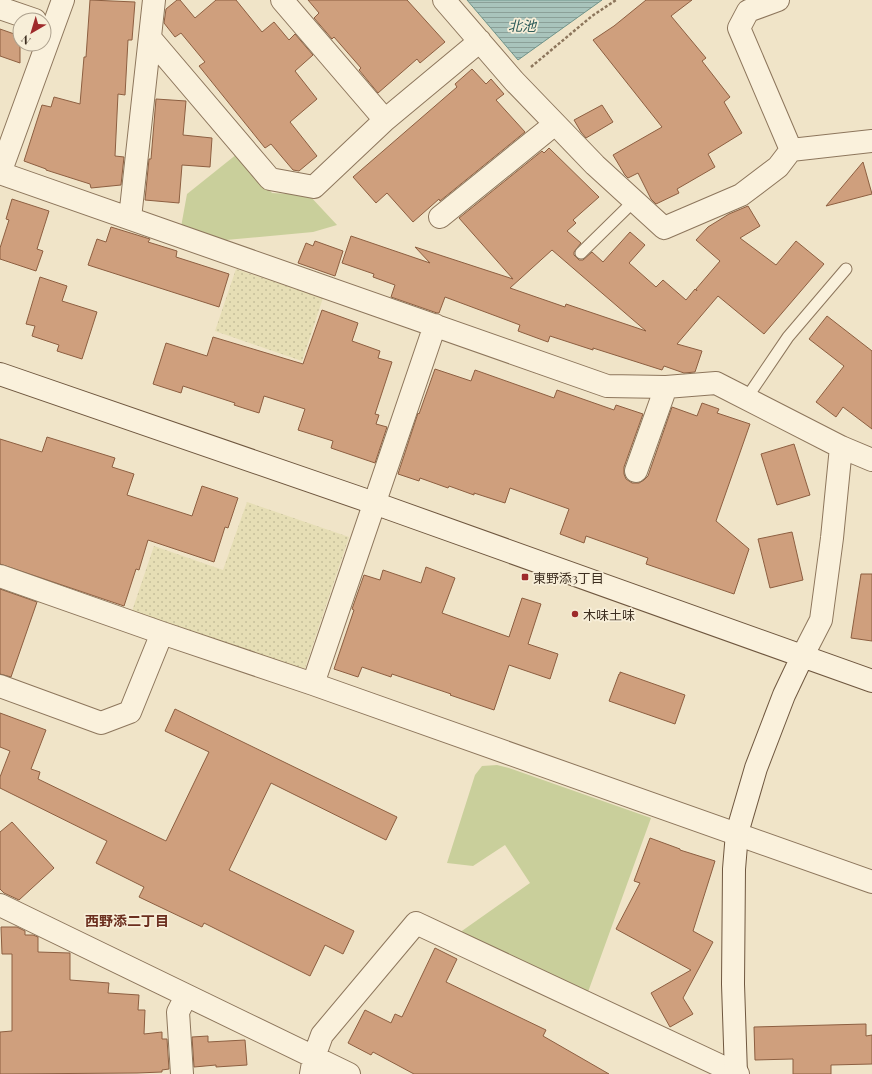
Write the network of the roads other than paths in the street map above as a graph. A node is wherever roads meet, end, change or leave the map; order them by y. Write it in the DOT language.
graph roads {
  1 [pos="62,0"];
  2 [pos="154,0"];
  3 [pos="282,0"];
  4 [pos="444,0"];
  5 [pos="778,0"];
  6 [pos="0,8"];
  7 [pos="12,12"];
  8 [pos="52,13"];
  9 [pos="150,38"];
  10 [pos="480,41"];
  11 [pos="35,52"];
  12 [pos="385,120"];
  13 [pos="555,124"];
  14 [pos="872,141"];
  15 [pos="791,150"];
  16 [pos="0,173"];
  17 [pos="634,201"];
  18 [pos="440,217"];
  19 [pos="130,218"];
  20 [pos="582,253"];
  21 [pos="846,269"];
  22 [pos="435,325"];
  23 [pos="0,374"];
  24 [pos="666,387"];
  25 [pos="746,399"];
  26 [pos="841,447"];
  27 [pos="872,460"];
  28 [pos="636,471"];
  29 [pos="374,503"];
  30 [pos="0,576"];
  31 [pos="162,633"];
  32 [pos="803,656"];
  33 [pos="872,681"];
  34 [pos="313,684"];
  35 [pos="0,686"];
  36 [pos="737,833"];
  37 [pos="872,882"];
  38 [pos="0,905"];
  39 [pos="186,996"];
  40 [pos="312,1065"];
  41 [pos="182,1074"];
  42 [pos="349,1074"];
  43 [pos="737,1074"];
  1 -- 8 [label="street"];
  2 -- 9 [label="street"];
  3 -- 12 [label="street"];
  4 -- 10 [label="street"];
  5 -- 15 [label="street"];
  6 -- 7 [label="street"];
  9 -- 12 [label="street"];
  9 -- 19 [label="street"];
  10 -- 12 [label="street"];
  10 -- 13 [label="street"];
  11 -- 16 [label="street"];
  13 -- 17 [label="street"];
  13 -- 18 [label="street"];
  14 -- 15 [label="street"];
  15 -- 17 [label="street"];
  16 -- 19 [label="street"];
  17 -- 20 [label="lane"];
  19 -- 22 [label="street"];
  21 -- 25 [label="lane"];
  22 -- 24 [label="street"];
  22 -- 29 [label="street"];
  23 -- 29 [label="street"];
  24 -- 25 [label="street"];
  24 -- 28 [label="street"];
  25 -- 26 [label="street"];
  26 -- 27 [label="street"];
  26 -- 32 [label="street"];
  29 -- 32 [label="street"];
  29 -- 34 [label="street"];
  30 -- 31 [label="street"];
  31 -- 34 [label="street"];
  31 -- 35 [label="street"];
  32 -- 33 [label="street"];
  32 -- 36 [label="street"];
  34 -- 36 [label="street"];
  36 -- 37 [label="street"];
  36 -- 43 [label="street"];
  38 -- 39 [label="street"];
  39 -- 40 [label="street"];
  39 -- 41 [label="street"];
  40 -- 42 [label="street"];
  40 -- 43 [label="street"];
}
